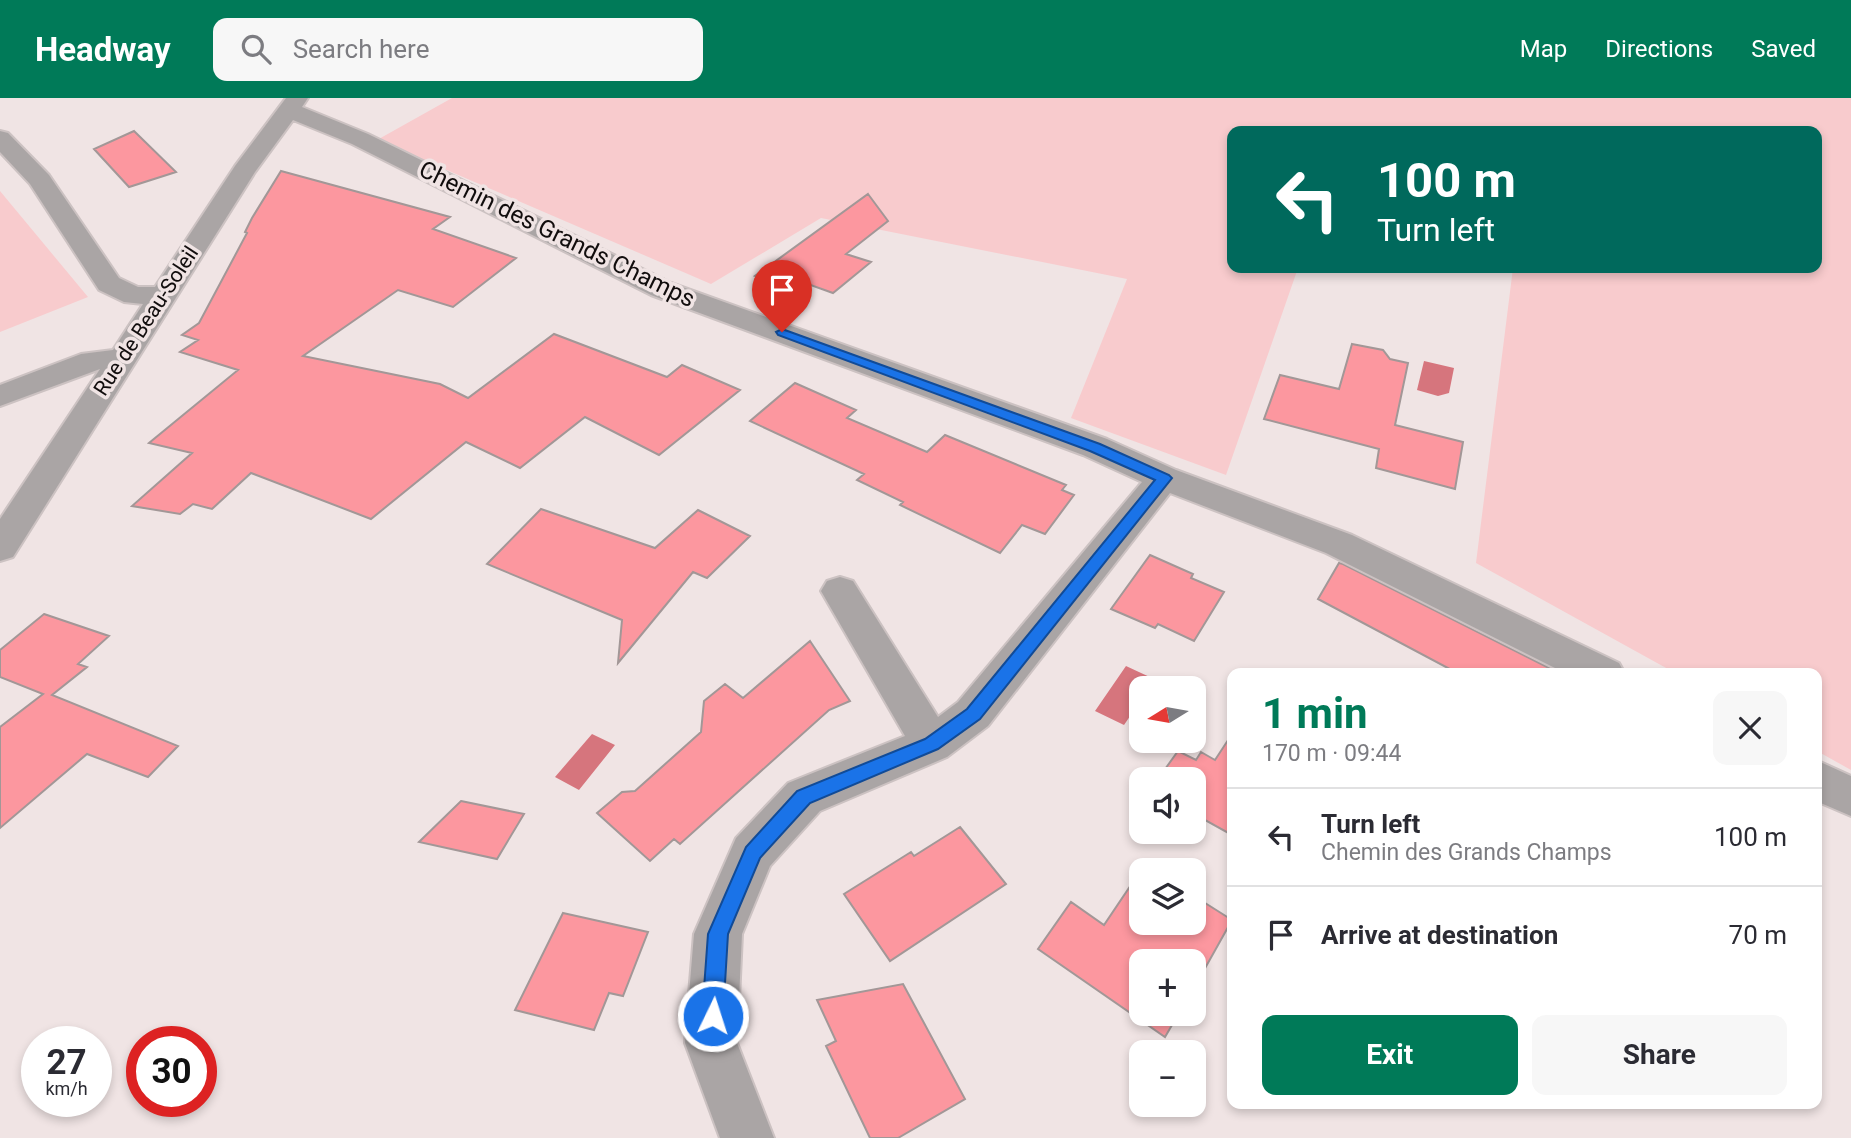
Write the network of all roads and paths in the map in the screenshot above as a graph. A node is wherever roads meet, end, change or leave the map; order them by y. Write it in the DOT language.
graph roads {
  1 [pos="292,104"];
  2 [pos="0,138"];
  3 [pos="163,295"];
  4 [pos="122,358"];
  5 [pos="0,396"];
  6 [pos="1164,478"];
  7 [pos="0,548"];
  8 [pos="840,591"];
  9 [pos="1593,668"];
  10 [pos="932,744"];
  11 [pos="1822,782"];
  12 [pos="1851,797"];
  13 [pos="747,1138"];
  1 -- 3 [label="street, Rue de Beau-Soleil"];
  1 -- 6 [label="street, Chemin des Grands Champs"];
  2 -- 3 [label="street"];
  3 -- 4 [label="street, Rue de Beau-Soleil"];
  4 -- 5 [label="street"];
  4 -- 7 [label="street, Rue de Beau-Soleil"];
  6 -- 9 [label="street, Chemin des Grands Champs"];
  6 -- 10 [label="street"];
  8 -- 10 [label="street"];
  10 -- 13 [label="street"];
  11 -- 12 [label="street"];
}
